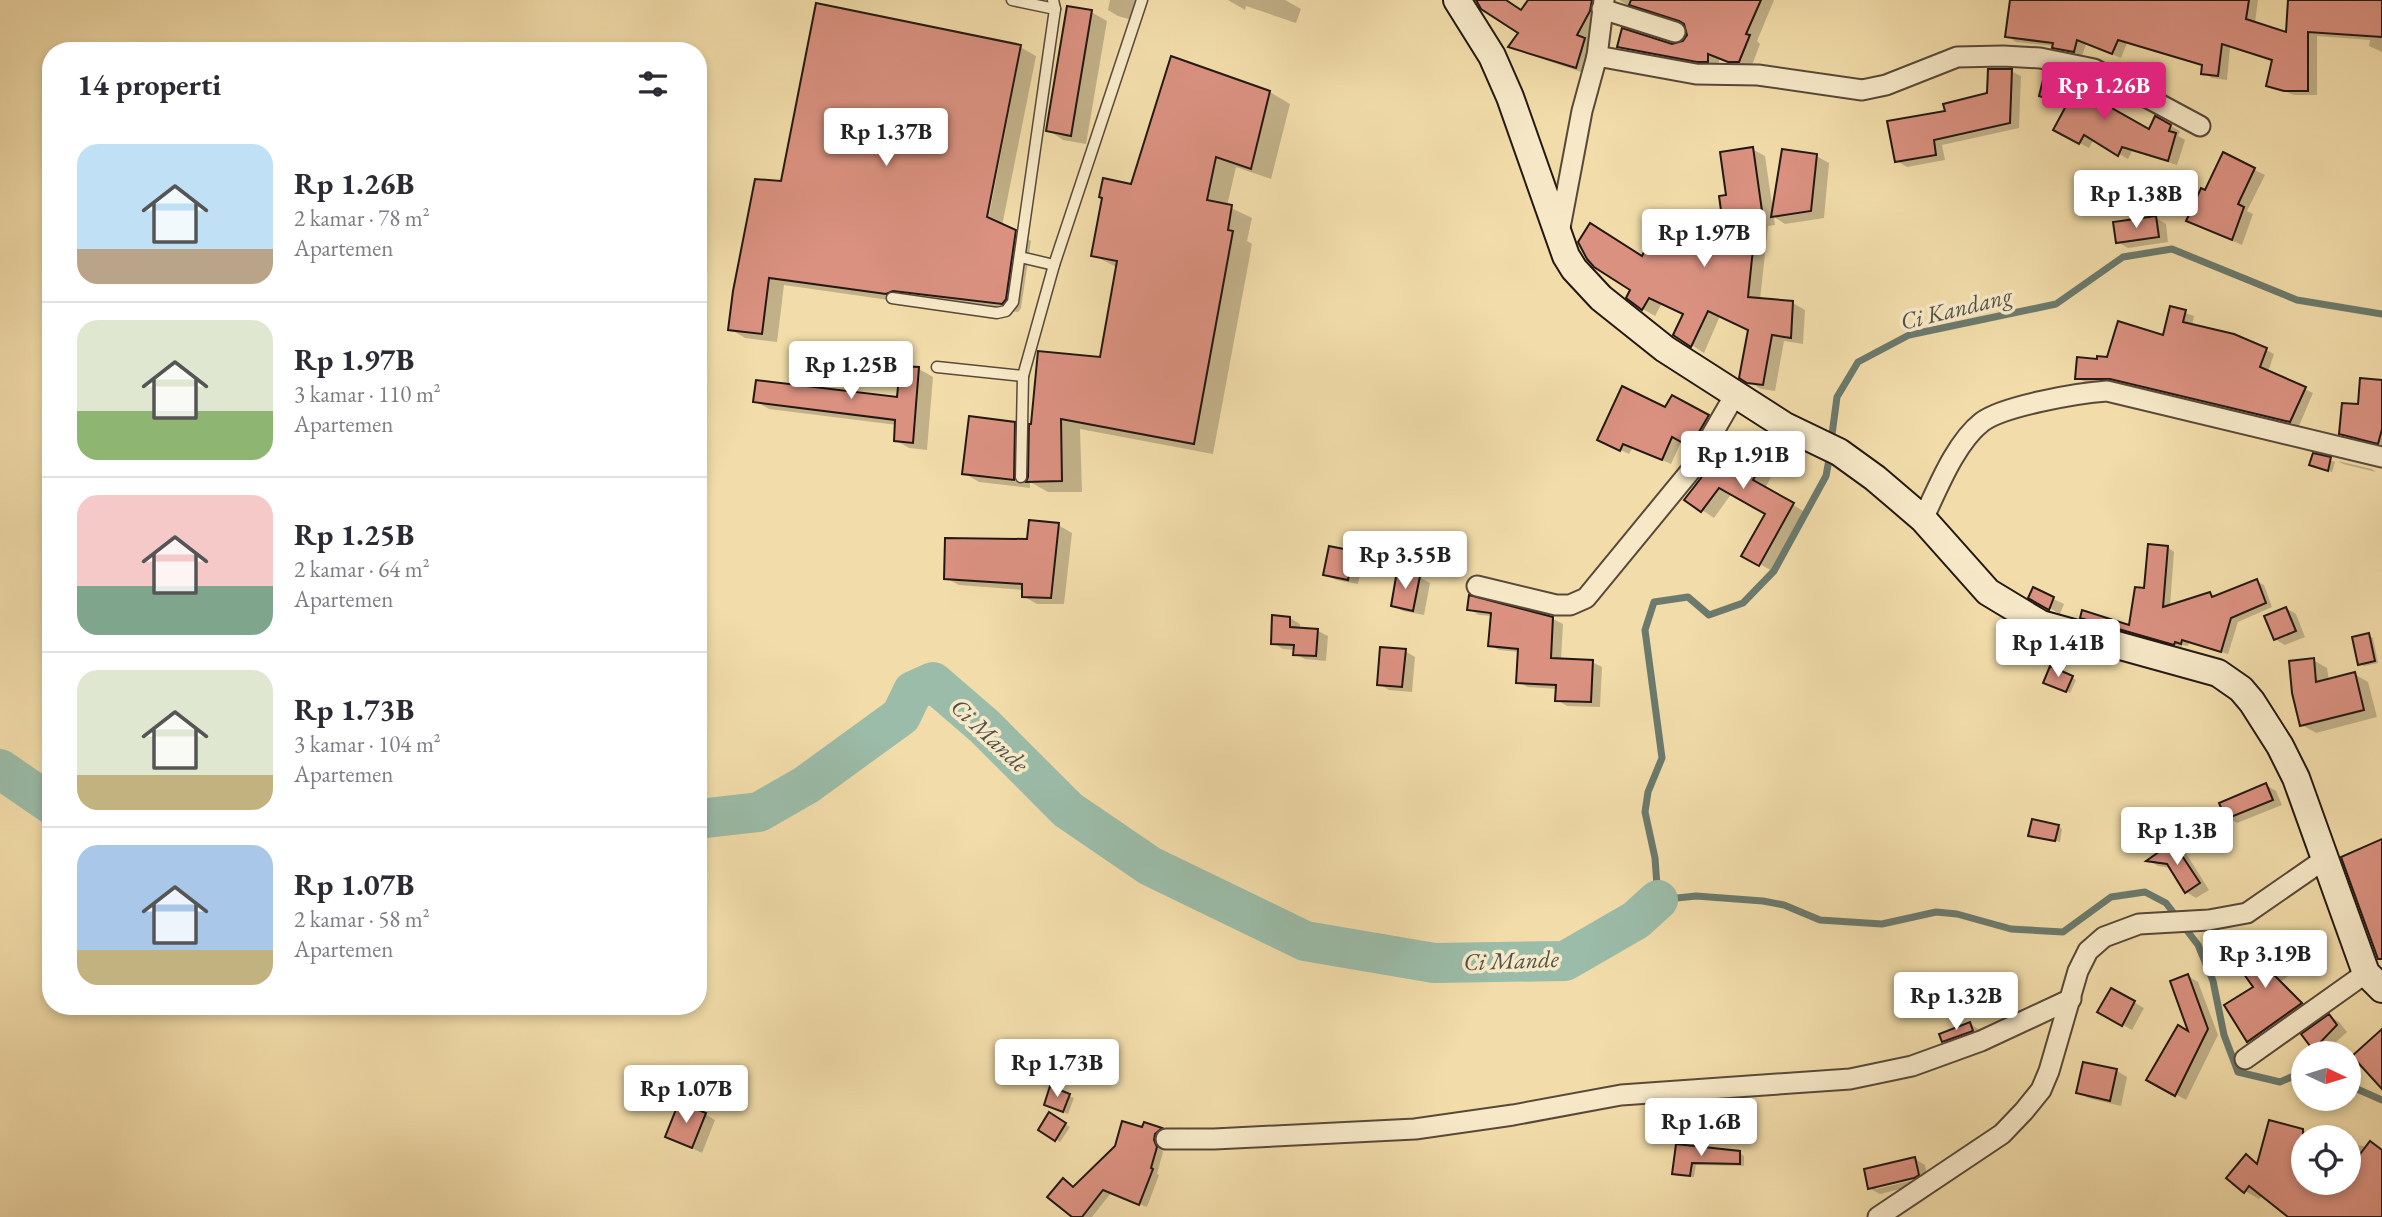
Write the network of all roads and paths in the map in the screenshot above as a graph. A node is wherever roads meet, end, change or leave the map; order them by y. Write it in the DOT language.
graph roads {
  1 [pos="1012,0"];
  2 [pos="1142,0"];
  3 [pos="1457,0"];
  4 [pos="1054,4"];
  5 [pos="1603,5"];
  6 [pos="1675,32"];
  7 [pos="1597,56"];
  8 [pos="2200,126"];
  9 [pos="1558,234"];
  10 [pos="1020,257"];
  11 [pos="1054,265"];
  12 [pos="892,298"];
  13 [pos="937,368"];
  14 [pos="1023,376"];
  15 [pos="1736,393"];
  16 [pos="2382,457"];
  17 [pos="1021,477"];
  18 [pos="1923,519"];
  19 [pos="1477,586"];
  20 [pos="2325,859"];
  21 [pos="2374,981"];
  22 [pos="2071,999"];
  23 [pos="2245,1059"];
  24 [pos="1166,1139"];
  25 [pos="1878,1217"];
  1 -- 4 [label="lane"];
  2 -- 11 [label="lane"];
  3 -- 9 [label="main road"];
  4 -- 10 [label="lane"];
  5 -- 6 [label="street"];
  5 -- 7 [label="street"];
  7 -- 8 [label="street"];
  7 -- 9 [label="street"];
  9 -- 15 [label="main road"];
  10 -- 11 [label="lane"];
  10 -- 12 [label="lane"];
  11 -- 14 [label="lane"];
  13 -- 14 [label="lane"];
  14 -- 17 [label="lane"];
  15 -- 18 [label="main road"];
  15 -- 19 [label="street"];
  16 -- 18 [label="street"];
  18 -- 20 [label="main road"];
  20 -- 21 [label="main road"];
  20 -- 22 [label="street"];
  21 -- 23 [label="street"];
  22 -- 24 [label="street"];
  22 -- 25 [label="street"];
}
